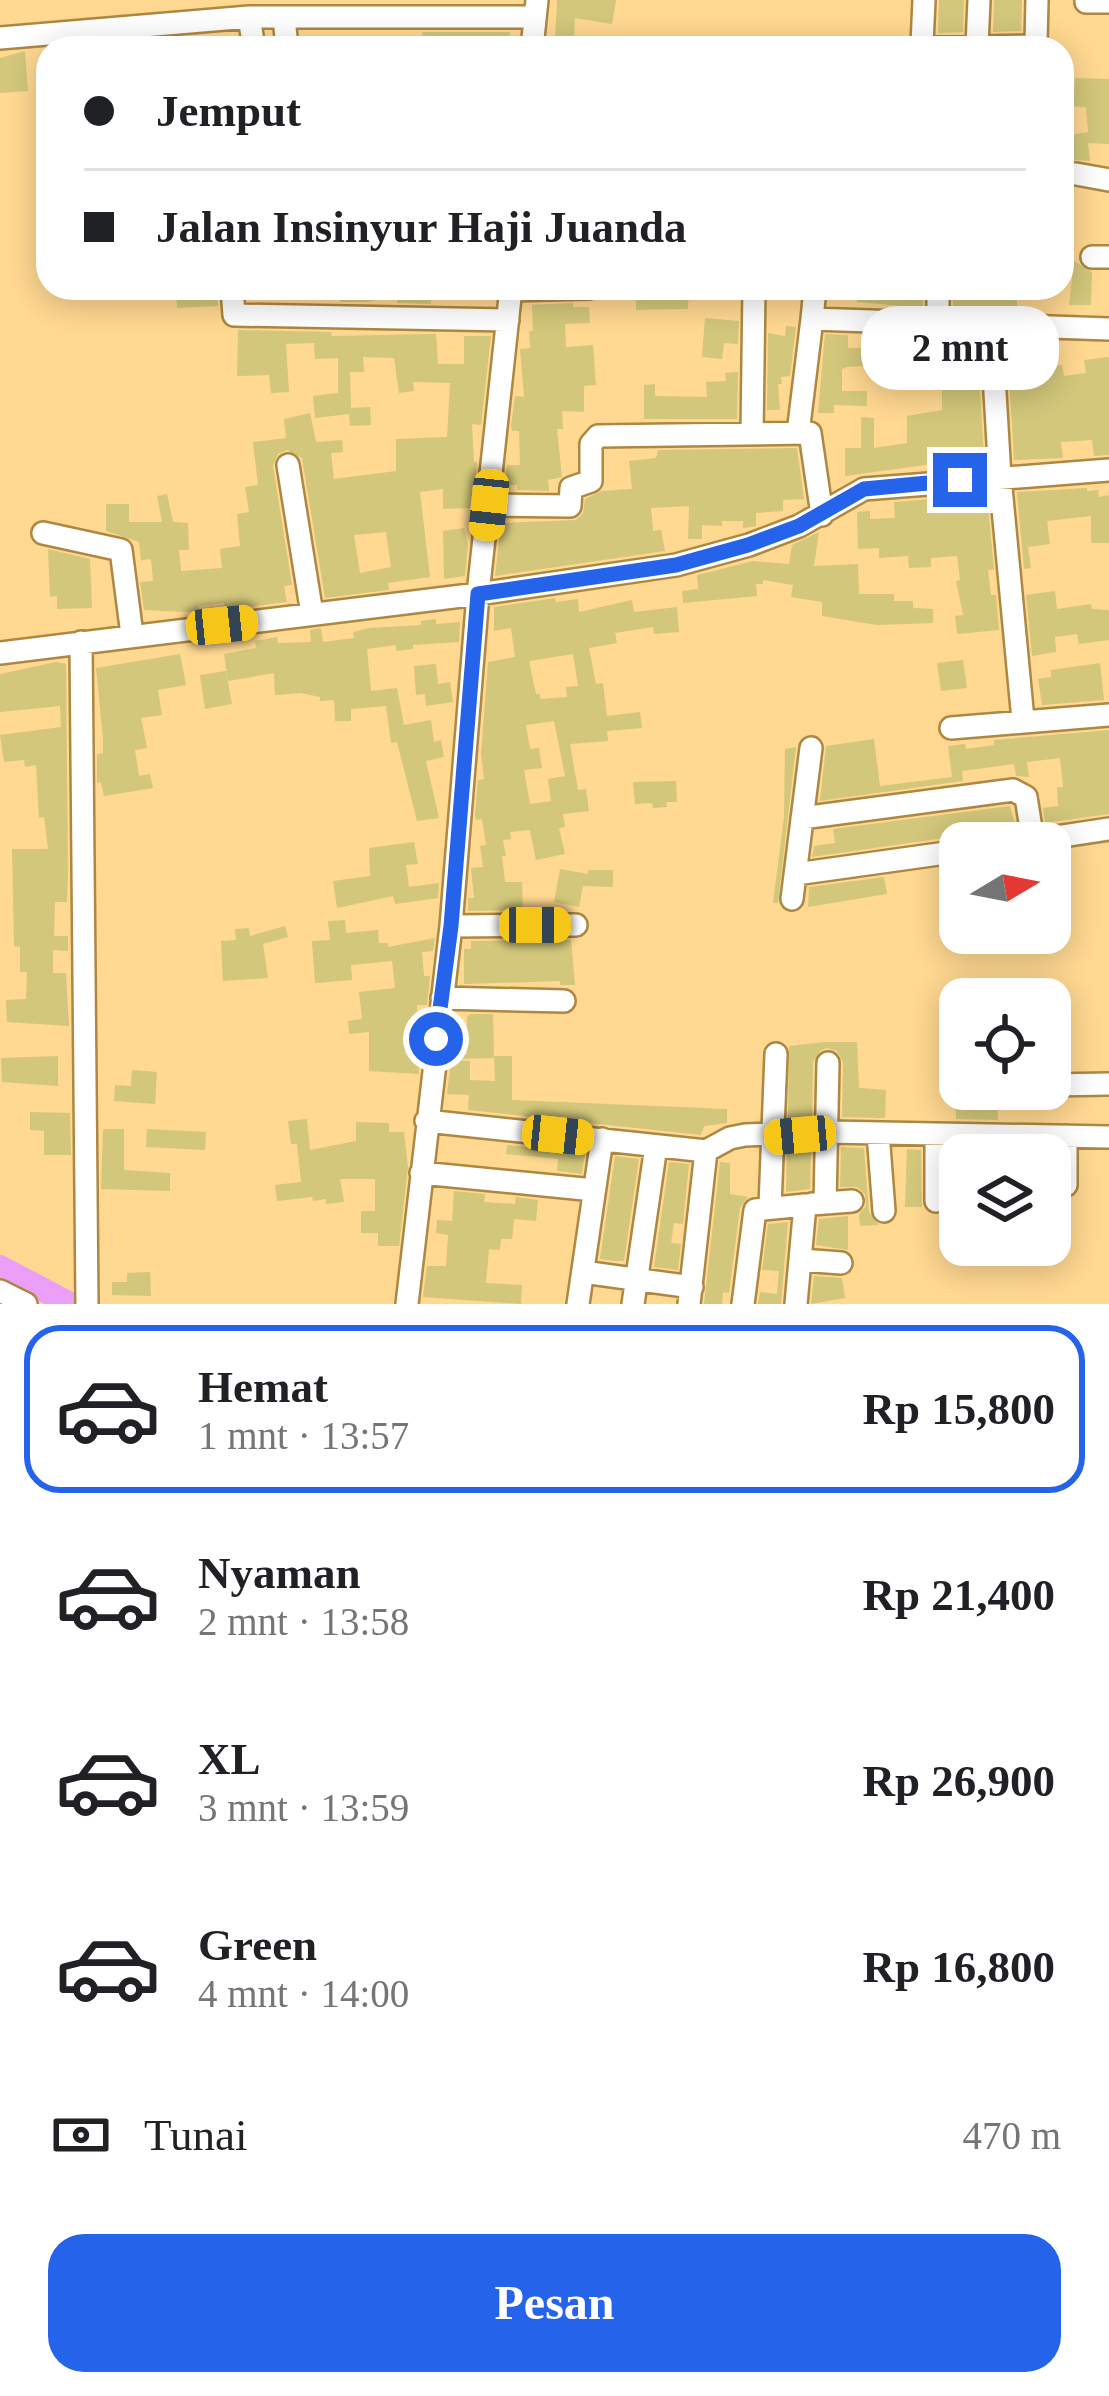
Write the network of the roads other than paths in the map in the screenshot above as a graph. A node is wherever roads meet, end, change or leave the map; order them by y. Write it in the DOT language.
graph roads {
  1 [pos="924,0"];
  2 [pos="980,0"];
  3 [pos="1037,0"];
  4 [pos="1086,2"];
  5 [pos="1109,2"];
  6 [pos="365,8"];
  7 [pos="536,9"];
  8 [pos="249,17"];
  9 [pos="284,17"];
  10 [pos="252,36"];
  11 [pos="286,36"];
  12 [pos="923,36"];
  13 [pos="978,36"];
  14 [pos="1035,36"];
  15 [pos="0,38"];
  16 [pos="1076,174"];
  17 [pos="1109,180"];
  18 [pos="233,300"];
  19 [pos="510,300"];
  20 [pos="754,300"];
  21 [pos="814,300"];
  22 [pos="938,300"];
  23 [pos="812,319"];
  24 [pos="508,320"];
  25 [pos="938,323"];
  26 [pos="991,325"];
  27 [pos="1109,328"];
  28 [pos="798,433"];
  29 [pos="752,434"];
  30 [pos="288,465"];
  31 [pos="1109,470"];
  32 [pos="1000,477"];
  33 [pos="489,505"];
  34 [pos="822,514"];
  35 [pos="43,533"];
  36 [pos="478,594"];
  37 [pos="312,614"];
  38 [pos="132,635"];
  39 [pos="81,642"];
  40 [pos="0,653"];
  41 [pos="1109,715"];
  42 [pos="1023,721"];
  43 [pos="951,728"];
  44 [pos="811,748"];
  45 [pos="802,818"];
  46 [pos="1025,822"];
  47 [pos="1109,829"];
  48 [pos="1071,835"];
  49 [pos="939,854"];
  50 [pos="796,874"];
  51 [pos="792,899"];
  52 [pos="576,925"];
  53 [pos="451,926"];
  54 [pos="442,998"];
  55 [pos="564,1001"];
  56 [pos="776,1054"];
  57 [pos="828,1063"];
  58 [pos="1071,1084"];
  59 [pos="1109,1084"];
  60 [pos="425,1120"];
  61 [pos="826,1132"];
  62 [pos="878,1133"];
  63 [pos="936,1134"];
  64 [pos="939,1134"];
  65 [pos="1071,1136"];
  66 [pos="774,1137"];
  67 [pos="1109,1137"];
  68 [pos="602,1139"];
  69 [pos="656,1146"];
  70 [pos="706,1151"];
  71 [pos="421,1173"];
  72 [pos="594,1190"];
  73 [pos="852,1201"];
  74 [pos="936,1201"];
  75 [pos="815,1204"];
  76 [pos="770,1206"];
  77 [pos="884,1211"];
  78 [pos="801,1260"];
  79 [pos="841,1264"];
  80 [pos="583,1272"];
  81 [pos="636,1279"];
  82 [pos="0,1291"];
  83 [pos="690,1295"];
  84 [pos="26,1304"];
  85 [pos="87,1304"];
  86 [pos="407,1304"];
  87 [pos="578,1304"];
  88 [pos="633,1304"];
  89 [pos="743,1304"];
  90 [pos="796,1304"];
  1 -- 12 [label="street"];
  2 -- 13 [label="street"];
  3 -- 14 [label="street"];
  4 -- 5 [label="street"];
  6 -- 7 [label="street"];
  6 -- 9 [label="street"];
  8 -- 9 [label="street"];
  8 -- 10 [label="street"];
  8 -- 15 [label="street"];
  9 -- 11 [label="street"];
  16 -- 17 [label="street"];
  18 -- 24 [label="street"];
  19 -- 24 [label="street"];
  20 -- 29 [label="street"];
  21 -- 23 [label="street"];
  22 -- 25 [label="street"];
  23 -- 25 [label="street"];
  23 -- 28 [label="street"];
  24 -- 33 [label="street"];
  25 -- 26 [label="street"];
  26 -- 27 [label="street"];
  26 -- 32 [label="street"];
  28 -- 29 [label="street"];
  28 -- 34 [label="street"];
  29 -- 33 [label="street"];
  30 -- 37 [label="street"];
  31 -- 32 [label="street"];
  32 -- 34 [label="street"];
  32 -- 42 [label="street"];
  33 -- 36 [label="street"];
  34 -- 36 [label="street"];
  35 -- 38 [label="street"];
  36 -- 37 [label="street"];
  36 -- 53 [label="street"];
  37 -- 38 [label="street"];
  38 -- 39 [label="street"];
  39 -- 40 [label="street"];
  39 -- 85 [label="street"];
  41 -- 42 [label="street"];
  42 -- 43 [label="street"];
  44 -- 45 [label="street"];
  45 -- 46 [label="street"];
  45 -- 50 [label="street"];
  47 -- 48 [label="street"];
  49 -- 50 [label="street"];
  50 -- 51 [label="street"];
  52 -- 53 [label="street"];
  53 -- 54 [label="street"];
  54 -- 55 [label="street"];
  54 -- 60 [label="street"];
  56 -- 66 [label="street"];
  57 -- 61 [label="street"];
  58 -- 59 [label="street"];
  60 -- 68 [label="street"];
  60 -- 71 [label="street"];
  61 -- 62 [label="street"];
  61 -- 66 [label="street"];
  61 -- 75 [label="street"];
  62 -- 63 [label="street"];
  62 -- 77 [label="street"];
  63 -- 64 [label="street"];
  63 -- 74 [label="street"];
  65 -- 67 [label="street"];
  66 -- 70 [label="street"];
  66 -- 76 [label="street"];
  68 -- 69 [label="street"];
  68 -- 72 [label="street"];
  69 -- 70 [label="street"];
  69 -- 81 [label="street"];
  70 -- 83 [label="street"];
  71 -- 72 [label="street"];
  71 -- 86 [label="street"];
  72 -- 80 [label="street"];
  73 -- 75 [label="street"];
  75 -- 76 [label="street"];
  75 -- 78 [label="street"];
  76 -- 89 [label="street"];
  78 -- 79 [label="street"];
  78 -- 90 [label="street"];
  80 -- 81 [label="street"];
  80 -- 87 [label="street"];
  81 -- 83 [label="street"];
  81 -- 88 [label="street"];
  82 -- 84 [label="street"];
}
